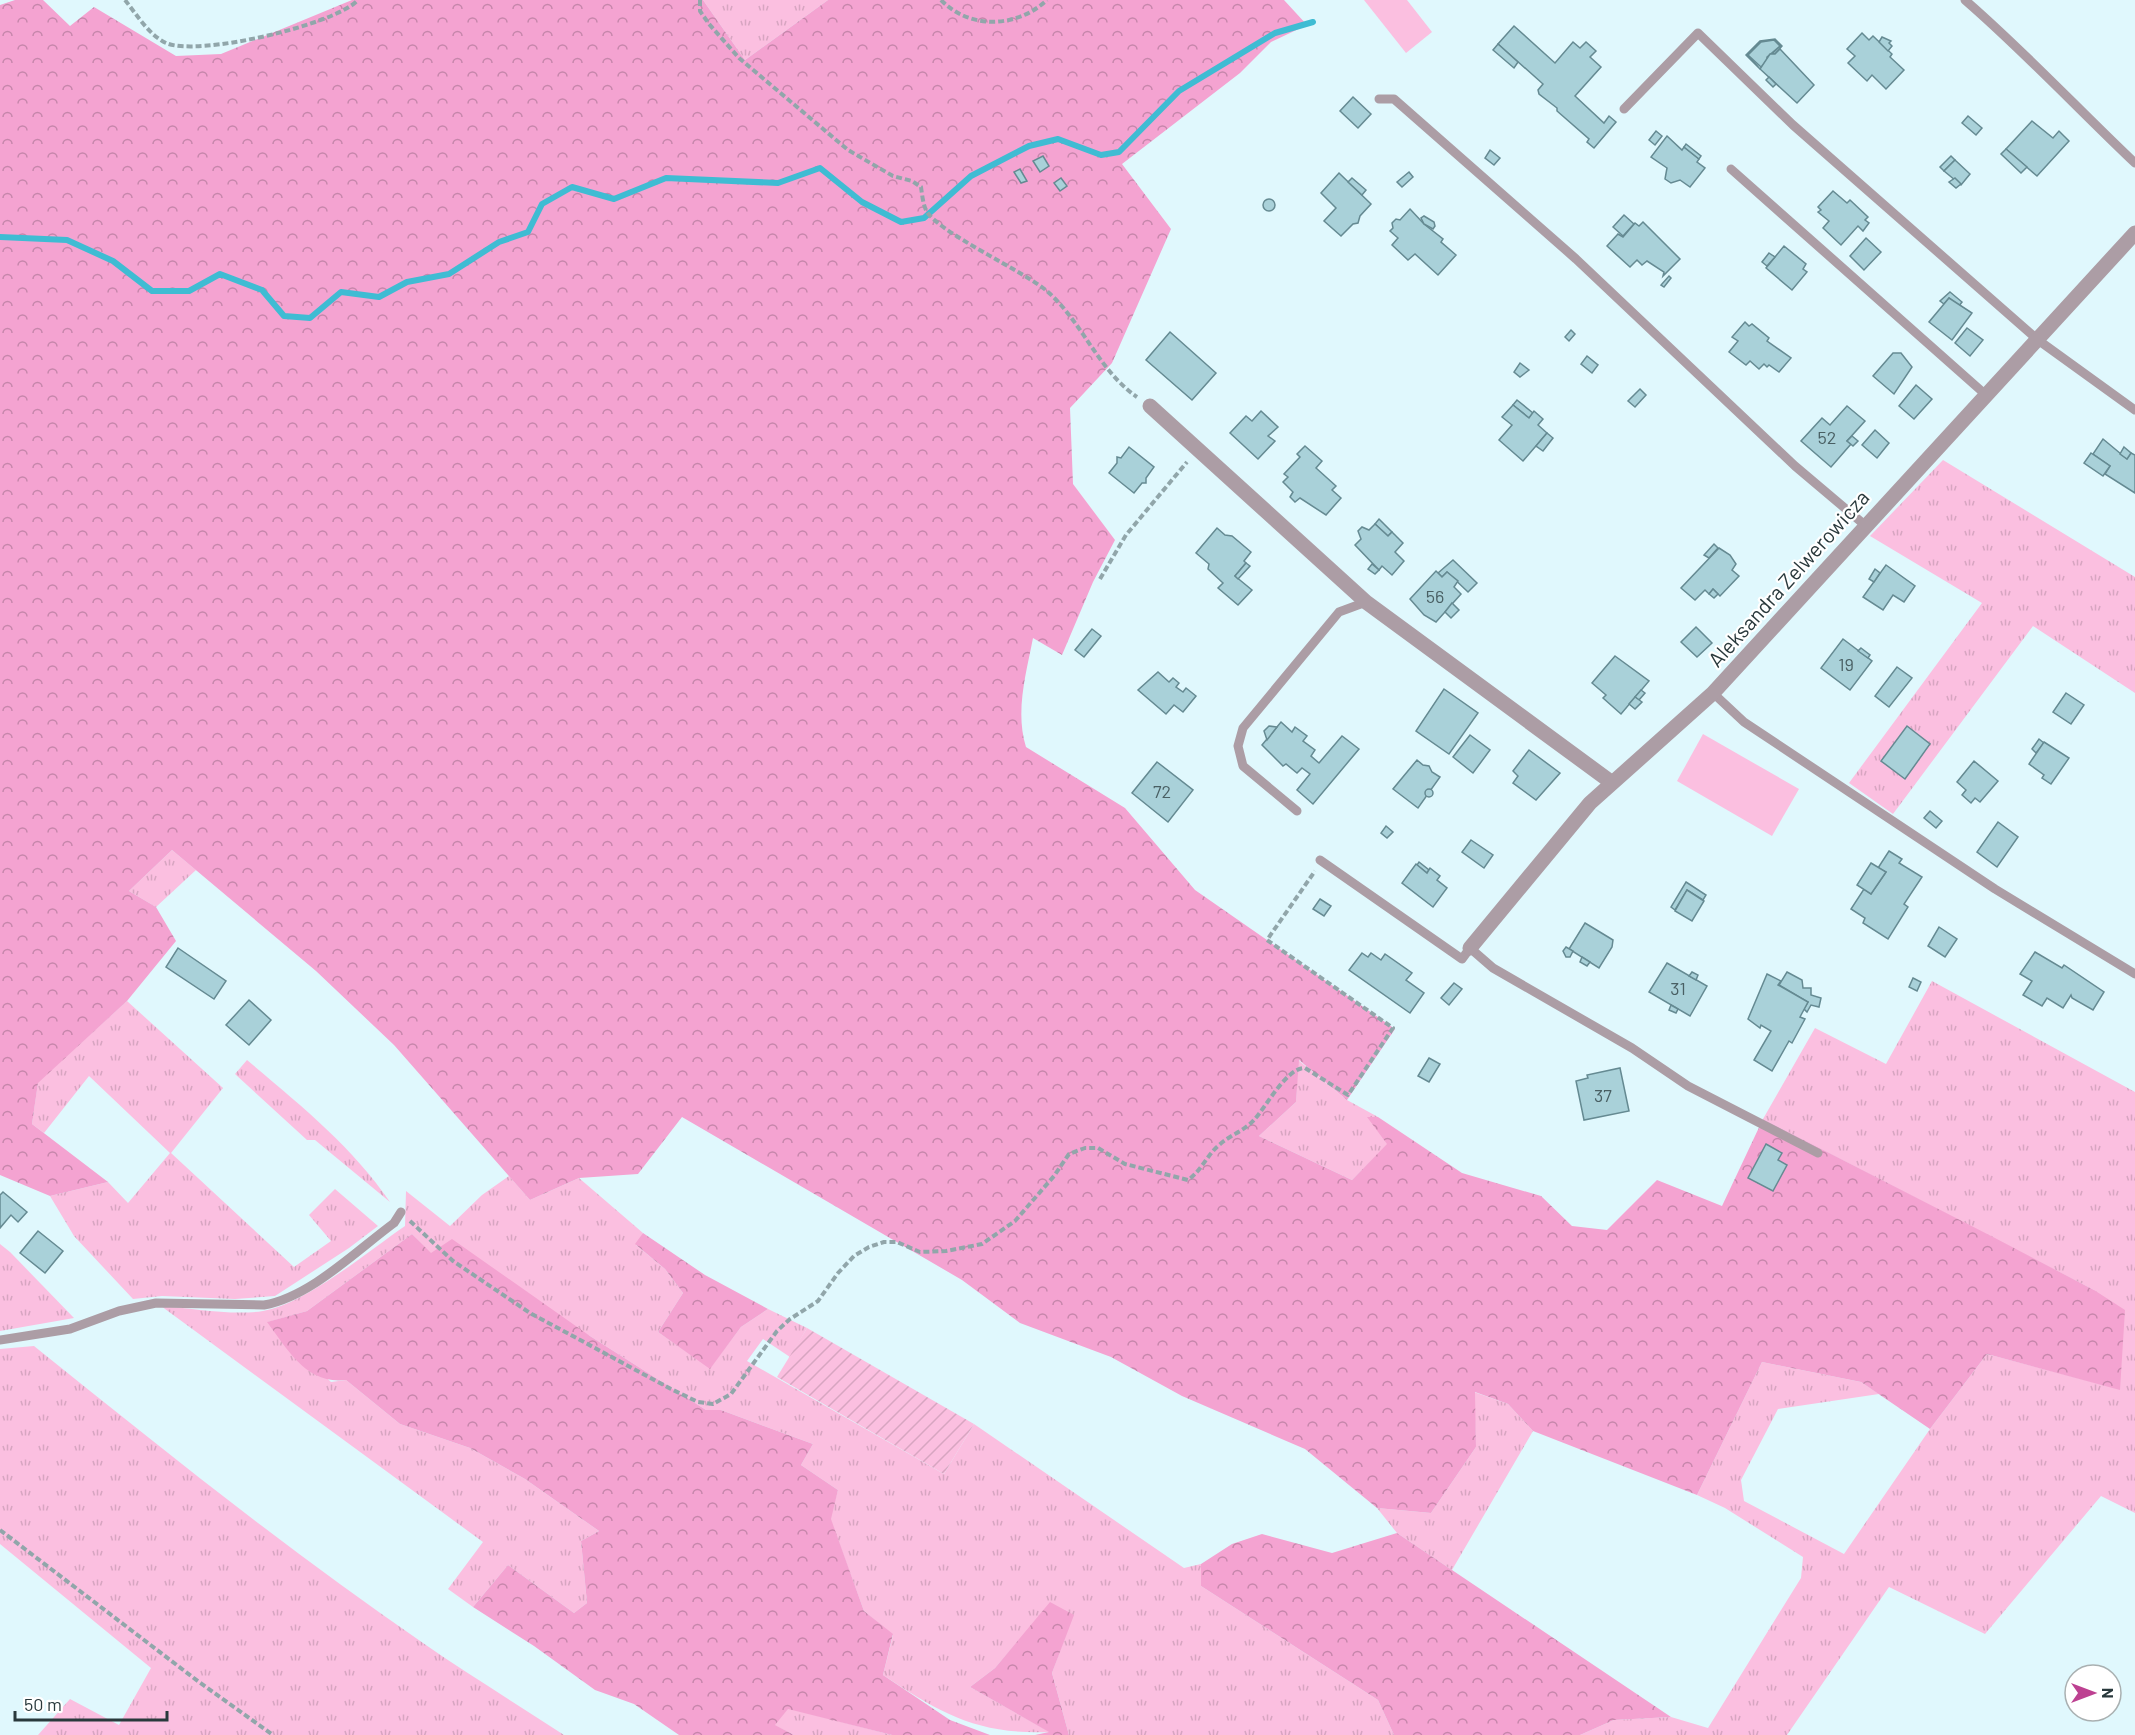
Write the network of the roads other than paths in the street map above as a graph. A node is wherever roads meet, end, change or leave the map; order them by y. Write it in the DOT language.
graph roads {
  1 [pos="1965,0"];
  2 [pos="1379,99"];
  3 [pos="1624,109"];
  4 [pos="2135,163"];
  5 [pos="1731,169"];
  6 [pos="2135,233"];
  7 [pos="2038,340"];
  8 [pos="1986,395"];
  9 [pos="1150,406"];
  10 [pos="2135,410"];
  11 [pos="1866,526"];
  12 [pos="1366,602"];
  13 [pos="1713,693"];
  14 [pos="1611,782"];
  15 [pos="1297,812"];
  16 [pos="1320,860"];
  17 [pos="1470,948"];
  18 [pos="2135,974"];
  19 [pos="1818,1153"];
  20 [pos="401,1212"];
  21 [pos="0,1340"];
  1 -- 4 [label="lane"];
  2 -- 11 [label="lane"];
  3 -- 7 [label="lane"];
  5 -- 8 [label="lane"];
  6 -- 7 [label="street, Aleksandra Zelwerowicza"];
  7 -- 8 [label="street, Aleksandra Zelwerowicza"];
  7 -- 10 [label="lane"];
  8 -- 11 [label="street, Aleksandra Zelwerowicza"];
  9 -- 12 [label="street"];
  11 -- 13 [label="street, Aleksandra Zelwerowicza"];
  12 -- 14 [label="street"];
  12 -- 15 [label="lane"];
  13 -- 14 [label="street, Aleksandra Zelwerowicza"];
  13 -- 18 [label="lane"];
  14 -- 17 [label="street, Aleksandra Zelwerowicza"];
  16 -- 17 [label="lane"];
  17 -- 19 [label="lane"];
  20 -- 21 [label="lane"];
}
